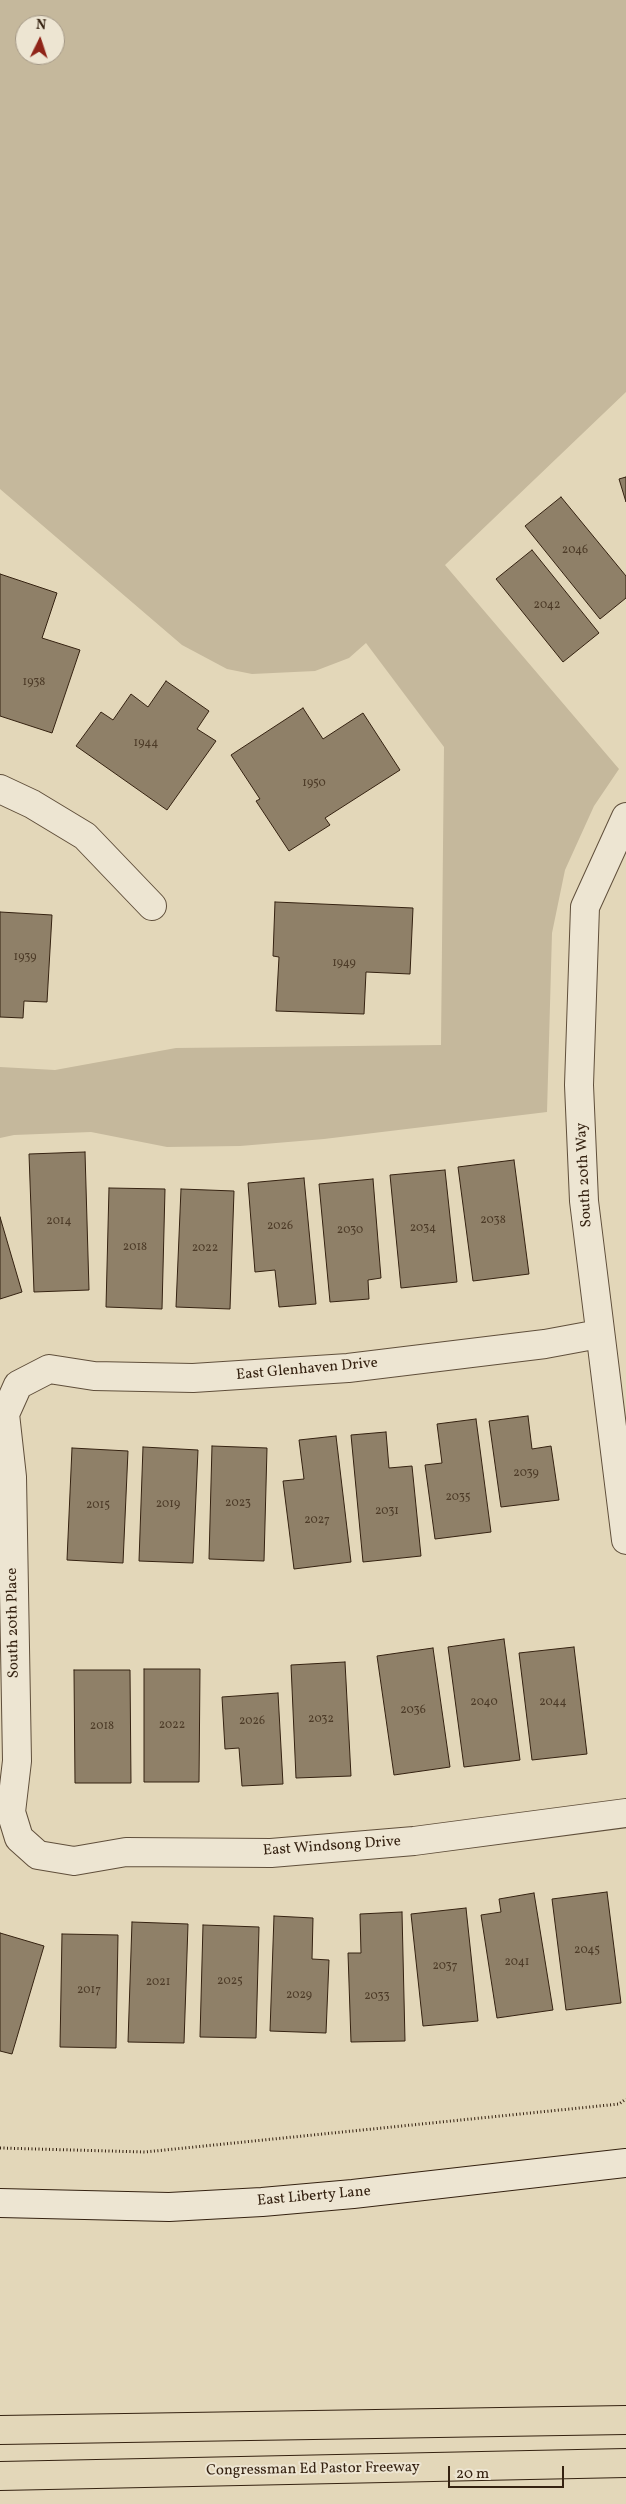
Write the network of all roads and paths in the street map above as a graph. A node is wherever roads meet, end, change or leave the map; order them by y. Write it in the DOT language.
graph roads {
  1 [pos="0,789"];
  2 [pos="626,817"];
  3 [pos="152,906"];
  4 [pos="599,1334"];
  5 [pos="18,1385"];
  6 [pos="626,1540"];
  7 [pos="626,1813"];
  8 [pos="38,1855"];
  9 [pos="626,2099"];
  10 [pos="0,2148"];
  11 [pos="626,2163"];
  12 [pos="0,2203"];
  13 [pos="626,2420"];
  14 [pos="0,2430"];
  15 [pos="626,2463"];
  16 [pos="0,2476"];
  1 -- 3 [label="street"];
  2 -- 4 [label="street, South 20th Way"];
  4 -- 5 [label="street, East Glenhaven Drive"];
  4 -- 6 [label="street, South 20th Way"];
  5 -- 8 [label="street, South 20th Place"];
  7 -- 8 [label="street, East Windsong Drive"];
  9 -- 10 [label="path"];
  11 -- 12 [label="street, East Liberty Lane"];
  13 -- 14 [label="highway"];
  15 -- 16 [label="highway, Congressman Ed Pastor Freeway"];
}
